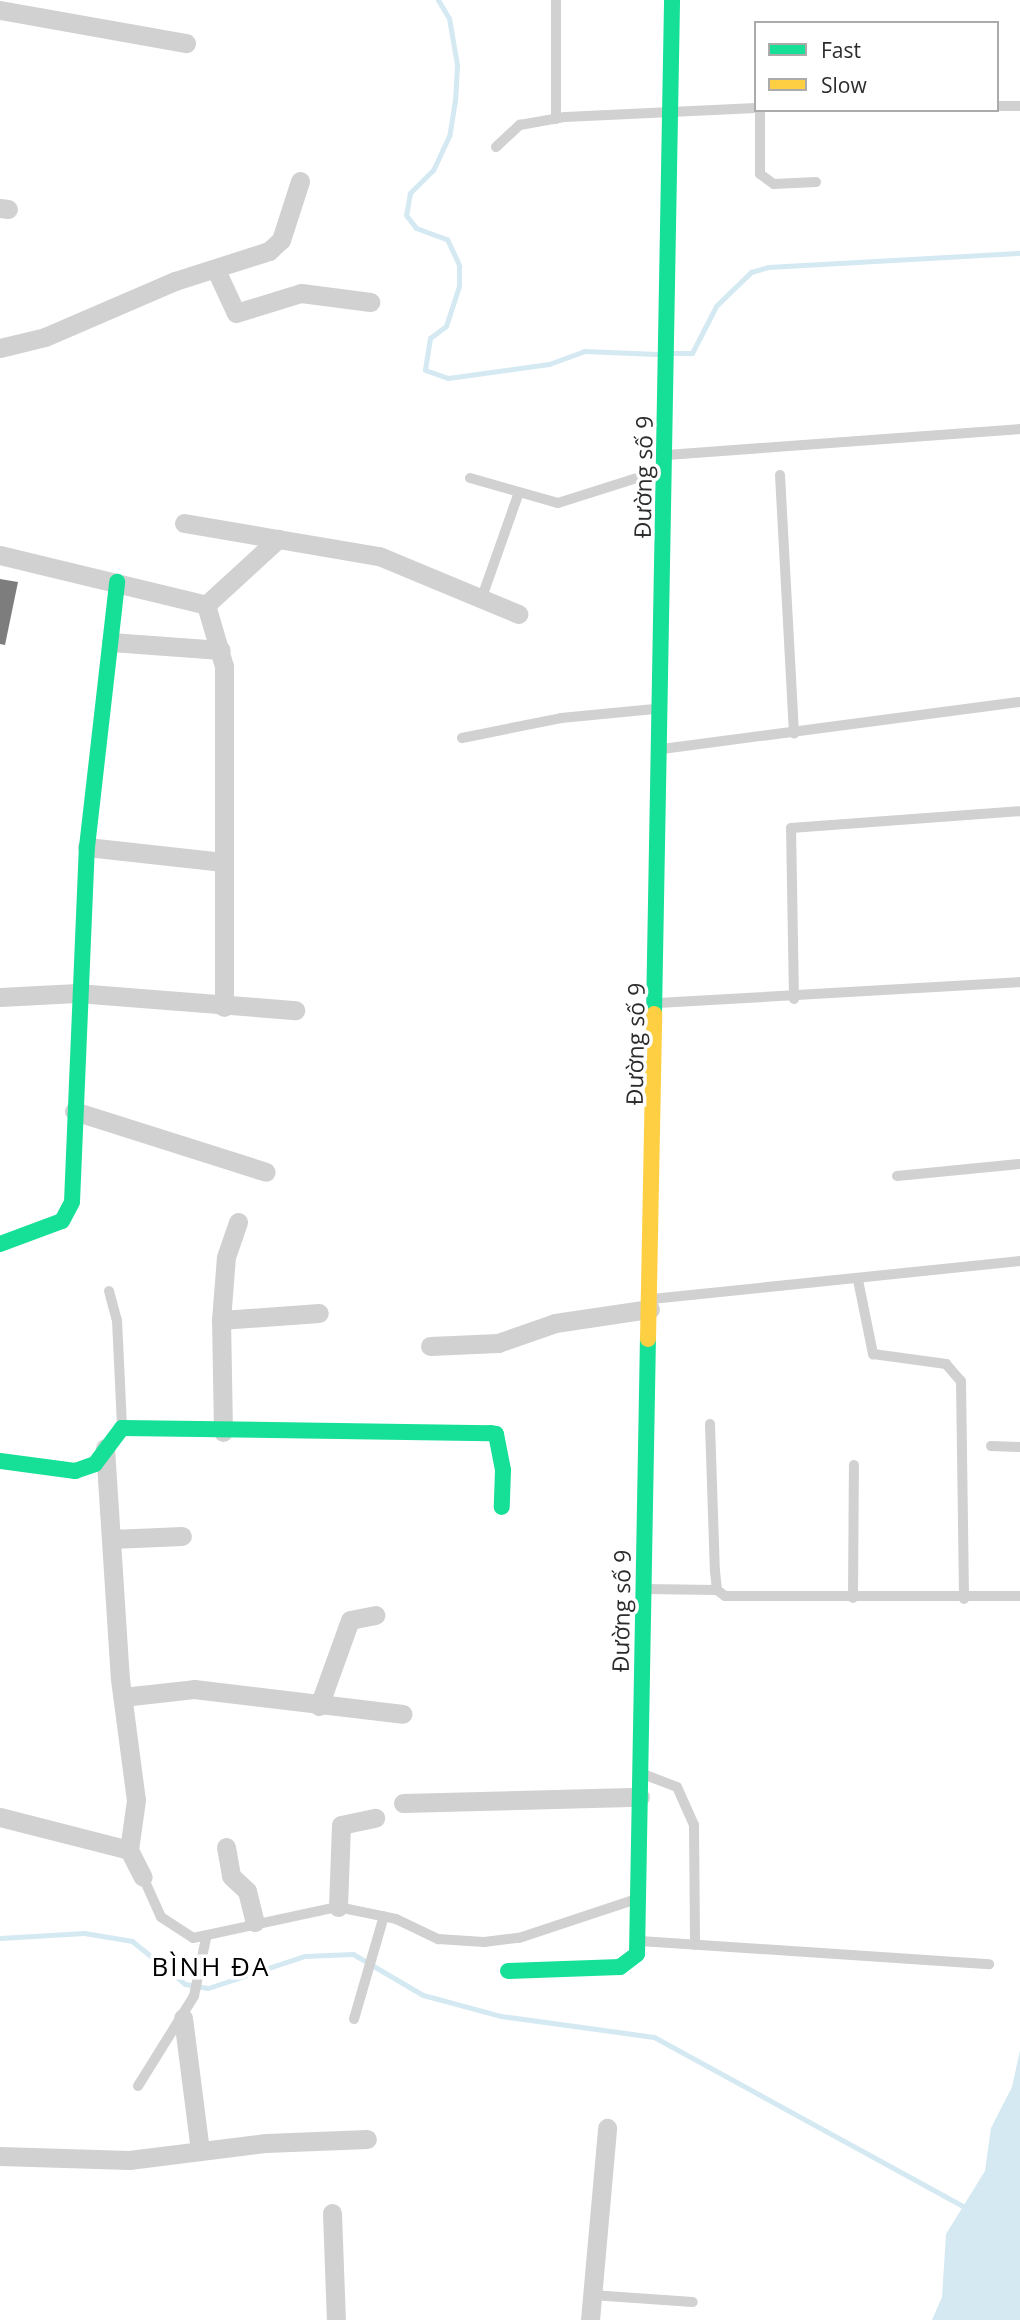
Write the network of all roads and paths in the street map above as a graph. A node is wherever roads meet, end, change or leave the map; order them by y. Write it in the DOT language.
graph roads {
  1 [pos="556,0"];
  2 [pos="672,0"];
  3 [pos="0,10"];
  4 [pos="186,43"];
  5 [pos="999,106"];
  6 [pos="1020,106"];
  7 [pos="671,109"];
  8 [pos="754,109"];
  9 [pos="758,112"];
  10 [pos="556,119"];
  11 [pos="496,148"];
  12 [pos="300,181"];
  13 [pos="816,182"];
  14 [pos="216,270"];
  15 [pos="370,302"];
  16 [pos="0,348"];
  17 [pos="1020,429"];
  18 [pos="666,462"];
  19 [pos="780,475"];
  20 [pos="470,478"];
  21 [pos="519,492"];
  22 [pos="184,523"];
  23 [pos="278,539"];
  24 [pos="0,555"];
  25 [pos="117,582"];
  26 [pos="481,601"];
  27 [pos="206,605"];
  28 [pos="518,614"];
  29 [pos="111,642"];
  30 [pos="221,650"];
  31 [pos="1020,702"];
  32 [pos="663,708"];
  33 [pos="794,734"];
  34 [pos="462,738"];
  35 [pos="662,749"];
  36 [pos="1020,811"];
  37 [pos="87,847"];
  38 [pos="223,862"];
  39 [pos="1020,982"];
  40 [pos="77,993"];
  41 [pos="0,997"];
  42 [pos="794,999"];
  43 [pos="659,1003"];
  44 [pos="224,1007"];
  45 [pos="295,1010"];
  46 [pos="74,1111"];
  47 [pos="1020,1164"];
  48 [pos="266,1172"];
  49 [pos="897,1176"];
  50 [pos="238,1222"];
  51 [pos="0,1244"];
  52 [pos="1020,1261"];
  53 [pos="858,1280"];
  54 [pos="109,1291"];
  55 [pos="651,1304"];
  56 [pos="319,1313"];
  57 [pos="221,1320"];
  58 [pos="430,1346"];
  59 [pos="710,1424"];
  60 [pos="122,1428"];
  61 [pos="223,1432"];
  62 [pos="991,1446"];
  63 [pos="1020,1447"];
  64 [pos="105,1448"];
  65 [pos="0,1461"];
  66 [pos="854,1465"];
  67 [pos="502,1507"];
  68 [pos="182,1536"];
  69 [pos="112,1539"];
  70 [pos="644,1589"];
  71 [pos="717,1590"];
  72 [pos="1020,1596"];
  73 [pos="853,1598"];
  74 [pos="964,1600"];
  75 [pos="376,1615"];
  76 [pos="122,1697"];
  77 [pos="319,1706"];
  78 [pos="403,1714"];
  79 [pos="641,1774"];
  80 [pos="640,1797"];
  81 [pos="403,1803"];
  82 [pos="0,1817"];
  83 [pos="376,1818"];
  84 [pos="226,1847"];
  85 [pos="129,1850"];
  86 [pos="143,1877"];
  87 [pos="636,1899"];
  88 [pos="338,1907"];
  89 [pos="383,1916"];
  90 [pos="255,1922"];
  91 [pos="206,1938"];
  92 [pos="637,1941"];
  93 [pos="695,1945"];
  94 [pos="989,1964"];
  95 [pos="508,1971"];
  96 [pos="183,2018"];
  97 [pos="354,2019"];
  98 [pos="138,2086"];
  99 [pos="607,2128"];
  100 [pos="367,2139"];
  101 [pos="200,2151"];
  102 [pos="0,2157"];
  103 [pos="332,2213"];
  104 [pos="592,2295"];
  105 [pos="693,2302"];
  106 [pos="336,2320"];
  107 [pos="590,2320"];
  1 -- 10 [label="lane"];
  2 -- 7 [label="street, Đường số 9"];
  3 -- 4 [label="street"];
  5 -- 6 [label="lane"];
  7 -- 8 [label="lane"];
  7 -- 10 [label="lane"];
  7 -- 18 [label="street, Đường số 9"];
  9 -- 13 [label="lane"];
  10 -- 11 [label="lane"];
  12 -- 14 [label="street"];
  14 -- 15 [label="street"];
  14 -- 16 [label="street"];
  17 -- 18 [label="lane"];
  18 -- 21 [label="lane"];
  18 -- 32 [label="street, Đường số 9"];
  19 -- 33 [label="lane"];
  20 -- 21 [label="lane"];
  21 -- 26 [label="lane"];
  22 -- 23 [label="street"];
  23 -- 26 [label="street"];
  23 -- 27 [label="street"];
  24 -- 25 [label="street"];
  25 -- 27 [label="street"];
  25 -- 29 [label="street"];
  26 -- 28 [label="street"];
  27 -- 30 [label="street"];
  29 -- 30 [label="street"];
  29 -- 37 [label="street"];
  30 -- 38 [label="street"];
  31 -- 33 [label="lane"];
  32 -- 34 [label="lane"];
  32 -- 35 [label="street, Đường số 9"];
  33 -- 35 [label="lane"];
  35 -- 43 [label="street, Đường số 9"];
  36 -- 42 [label="lane"];
  37 -- 38 [label="street"];
  37 -- 40 [label="street"];
  38 -- 44 [label="street"];
  39 -- 42 [label="lane"];
  40 -- 41 [label="street"];
  40 -- 44 [label="street"];
  40 -- 46 [label="street"];
  42 -- 43 [label="lane"];
  43 -- 55 [label="street, Đường số 9"];
  44 -- 45 [label="street"];
  46 -- 48 [label="street"];
  46 -- 51 [label="street"];
  47 -- 49 [label="lane"];
  50 -- 57 [label="street"];
  52 -- 53 [label="lane"];
  53 -- 55 [label="lane"];
  53 -- 74 [label="lane"];
  54 -- 60 [label="lane"];
  55 -- 58 [label="street"];
  55 -- 70 [label="street, Đường số 9"];
  56 -- 57 [label="street"];
  57 -- 61 [label="street"];
  59 -- 71 [label="lane"];
  60 -- 61 [label="street"];
  60 -- 64 [label="street"];
  61 -- 67 [label="street"];
  62 -- 63 [label="lane"];
  64 -- 65 [label="street"];
  64 -- 69 [label="street"];
  66 -- 73 [label="lane"];
  68 -- 69 [label="street"];
  69 -- 76 [label="street"];
  70 -- 71 [label="lane"];
  70 -- 79 [label="street, Đường số 9"];
  71 -- 73 [label="lane"];
  72 -- 74 [label="lane"];
  73 -- 74 [label="lane"];
  75 -- 77 [label="street"];
  76 -- 77 [label="street"];
  76 -- 85 [label="street"];
  77 -- 78 [label="street"];
  79 -- 80 [label="street, Đường số 9"];
  79 -- 93 [label="lane"];
  80 -- 81 [label="street"];
  80 -- 87 [label="street, Đường số 9"];
  82 -- 85 [label="street"];
  83 -- 88 [label="street"];
  84 -- 90 [label="street"];
  85 -- 86 [label="street"];
  86 -- 91 [label="lane"];
  87 -- 89 [label="lane"];
  87 -- 92 [label="street, Đường số 9"];
  88 -- 89 [label="lane"];
  88 -- 90 [label="lane"];
  89 -- 97 [label="lane"];
  90 -- 91 [label="lane"];
  91 -- 96 [label="lane"];
  92 -- 93 [label="lane"];
  92 -- 95 [label="street"];
  93 -- 94 [label="lane"];
  96 -- 98 [label="lane"];
  96 -- 101 [label="street"];
  99 -- 104 [label="street"];
  100 -- 101 [label="street"];
  101 -- 102 [label="street"];
  103 -- 106 [label="street"];
  104 -- 105 [label="lane"];
  104 -- 107 [label="street"];
}
